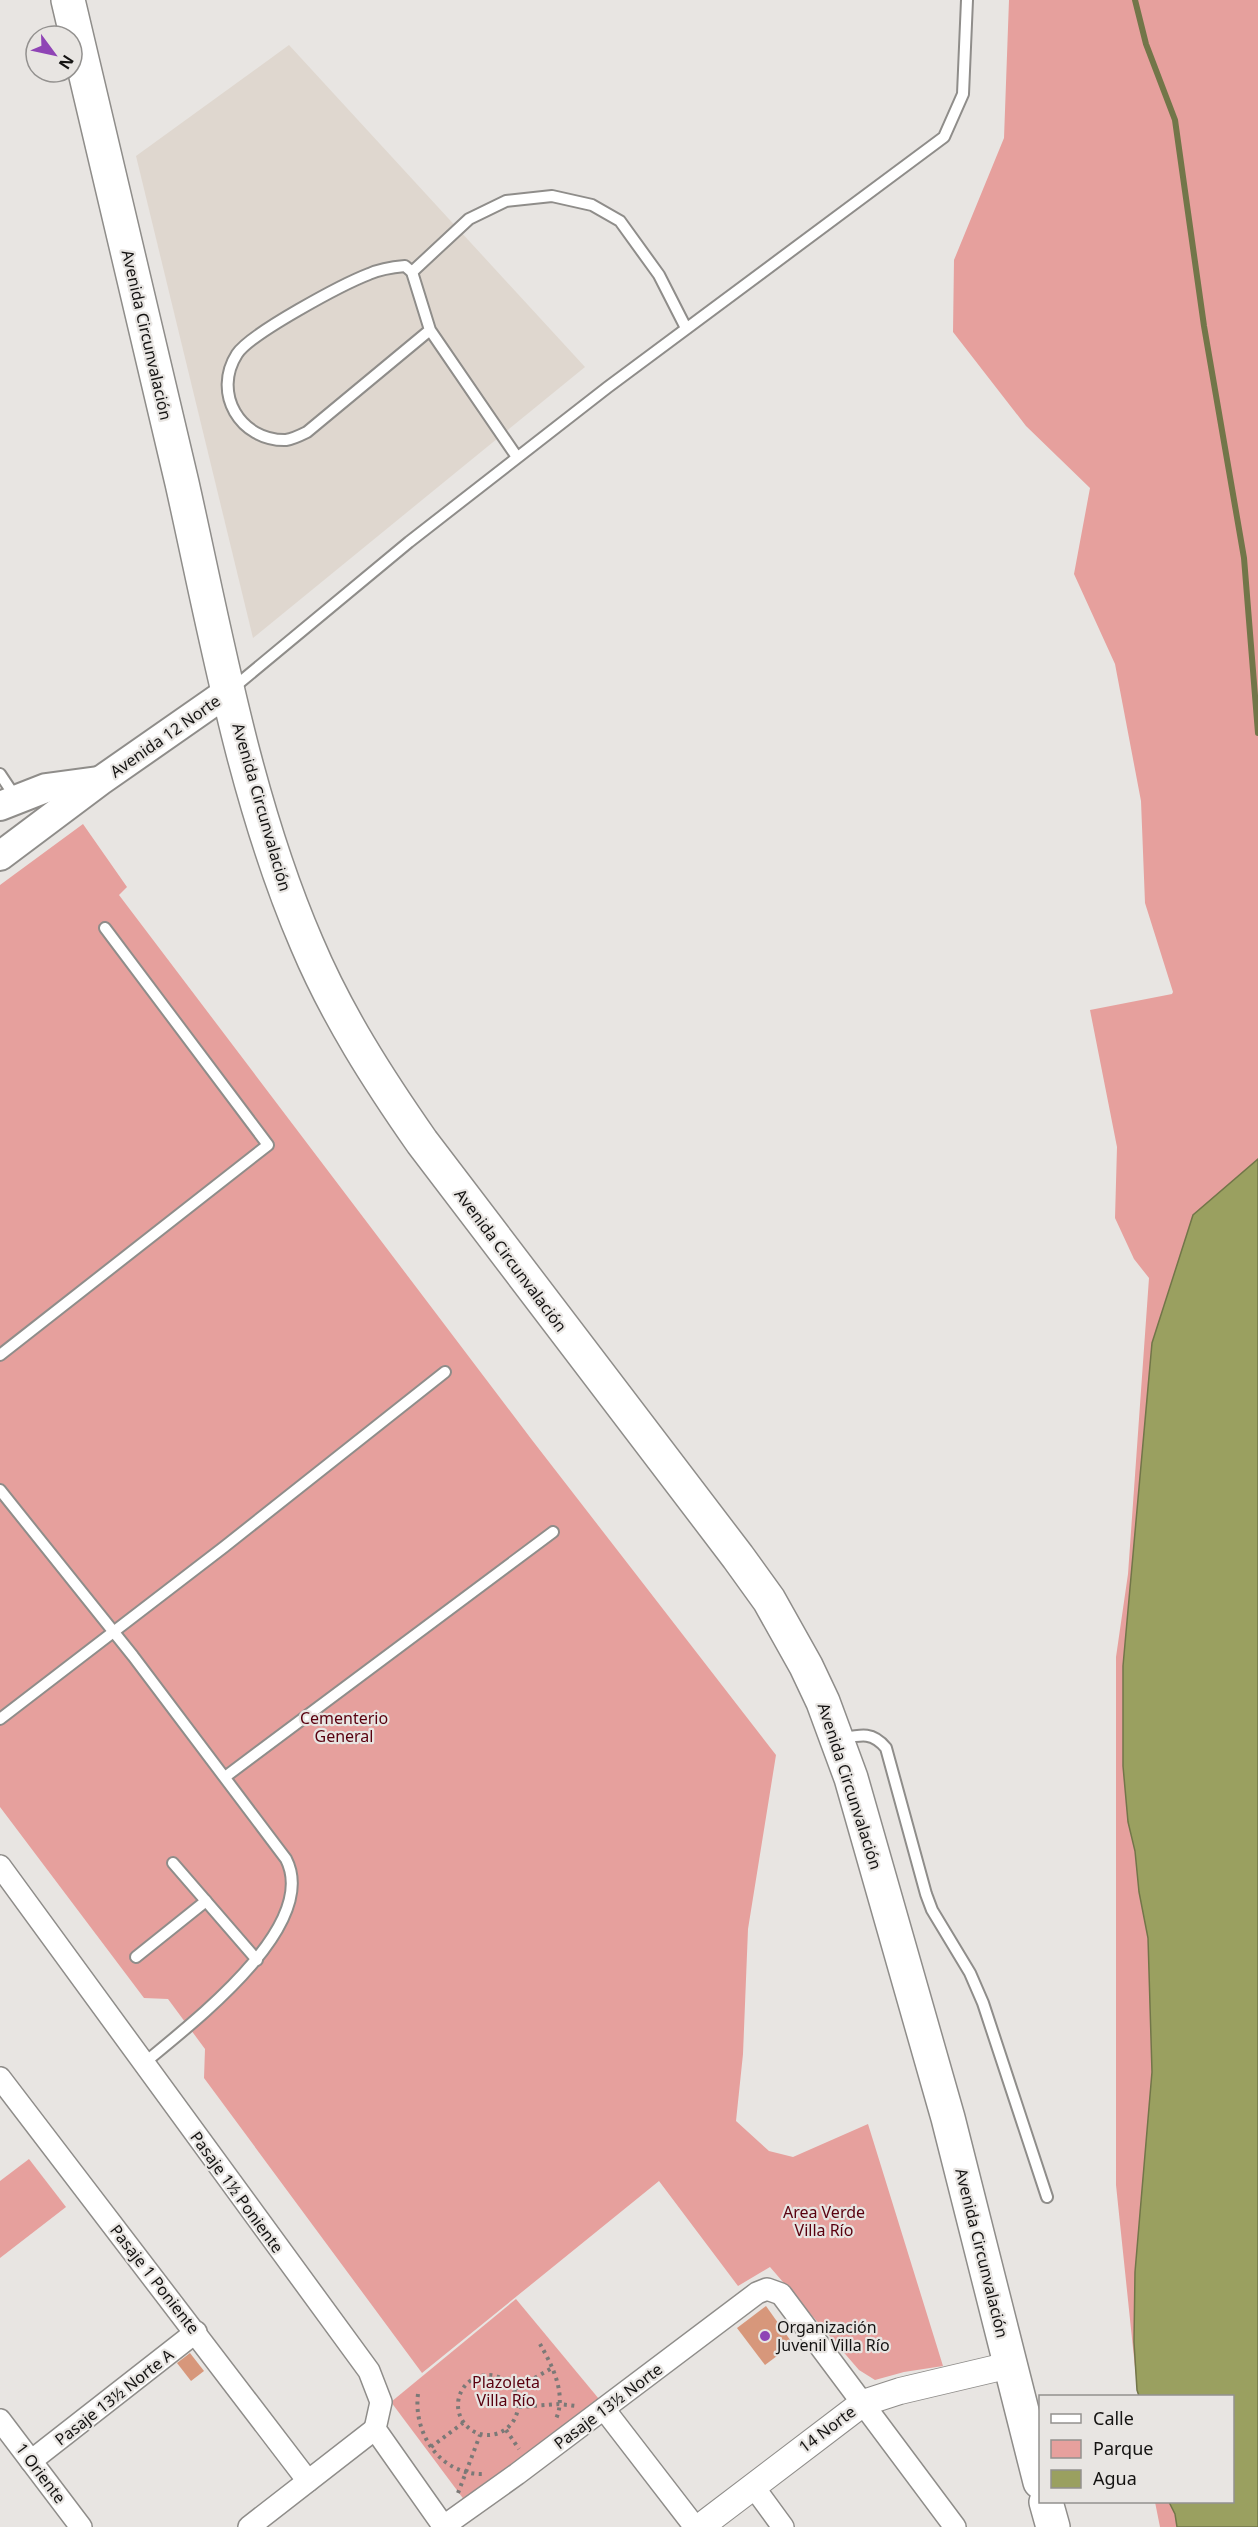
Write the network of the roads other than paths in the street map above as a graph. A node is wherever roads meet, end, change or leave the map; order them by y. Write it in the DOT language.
graph roads {
  1 [pos="68,0"];
  2 [pos="967,0"];
  3 [pos="412,272"];
  4 [pos="686,328"];
  5 [pos="430,330"];
  6 [pos="517,457"];
  7 [pos="229,691"];
  8 [pos="0,774"];
  9 [pos="100,781"];
  10 [pos="8,802"];
  11 [pos="0,856"];
  12 [pos="105,928"];
  13 [pos="0,1355"];
  14 [pos="446,1372"];
  15 [pos="0,1490"];
  16 [pos="553,1532"];
  17 [pos="113,1632"];
  18 [pos="0,1719"];
  19 [pos="837,1740"];
  20 [pos="225,1778"];
  21 [pos="173,1863"];
  22 [pos="0,1866"];
  23 [pos="206,1901"];
  24 [pos="136,1957"];
  25 [pos="257,1960"];
  26 [pos="144,2064"];
  27 [pos="0,2078"];
  28 [pos="1047,2197"];
  29 [pos="196,2332"];
  30 [pos="1010,2365"];
  31 [pos="863,2403"];
  32 [pos="604,2409"];
  33 [pos="0,2420"];
  34 [pos="375,2429"];
  35 [pos="31,2461"];
  36 [pos="1039,2474"];
  37 [pos="308,2481"];
  38 [pos="753,2486"];
  39 [pos="1046,2503"];
  40 [pos="81,2527"];
  41 [pos="249,2527"];
  42 [pos="444,2527"];
  43 [pos="698,2527"];
  44 [pos="783,2527"];
  45 [pos="955,2527"];
  46 [pos="1053,2527"];
  1 -- 7 [label="main road, Avenida Circunvalación"];
  2 -- 4 [label="lane"];
  3 -- 4 [label="lane"];
  3 -- 5 [label="lane"];
  3 -- 5 [label="lane"];
  4 -- 6 [label="lane"];
  5 -- 6 [label="lane"];
  6 -- 7 [label="lane"];
  7 -- 9 [label="main road, Avenida 12 Norte"];
  7 -- 19 [label="main road, Avenida Circunvalación"];
  8 -- 10 [label="lane"];
  9 -- 10 [label="main road, Avenida 12 Norte"];
  9 -- 11 [label="main road, Avenida 12 Norte"];
  12 -- 13 [label="lane"];
  14 -- 17 [label="lane"];
  15 -- 17 [label="lane"];
  16 -- 20 [label="lane"];
  17 -- 18 [label="lane"];
  17 -- 20 [label="lane"];
  19 -- 28 [label="lane"];
  19 -- 30 [label="main road, Avenida Circunvalación"];
  20 -- 25 [label="lane"];
  21 -- 23 [label="lane"];
  22 -- 26 [label="street, Pasaje 1½ Poniente"];
  23 -- 24 [label="lane"];
  23 -- 25 [label="lane"];
  25 -- 26 [label="lane"];
  26 -- 34 [label="street, Pasaje 1½ Poniente"];
  27 -- 29 [label="street, Pasaje 1 Poniente"];
  29 -- 35 [label="street, Pasaje 13½ Norte A"];
  29 -- 37 [label="street, Pasaje 1 Poniente"];
  30 -- 31 [label="street, 14 Norte"];
  30 -- 36 [label="main road, Avenida Circunvalación"];
  31 -- 32 [label="street, Pasaje 13½ Norte"];
  31 -- 38 [label="street, 14 Norte"];
  31 -- 45 [label="street"];
  32 -- 42 [label="street, Pasaje 13½ Norte"];
  32 -- 43 [label="street"];
  33 -- 35 [label="street, 1 Oriente"];
  34 -- 37 [label="street"];
  34 -- 42 [label="street"];
  35 -- 40 [label="street, 1 Oriente"];
  37 -- 41 [label="street"];
  38 -- 43 [label="street, 14 Norte"];
  38 -- 44 [label="street"];
  39 -- 46 [label="main road"];
}
